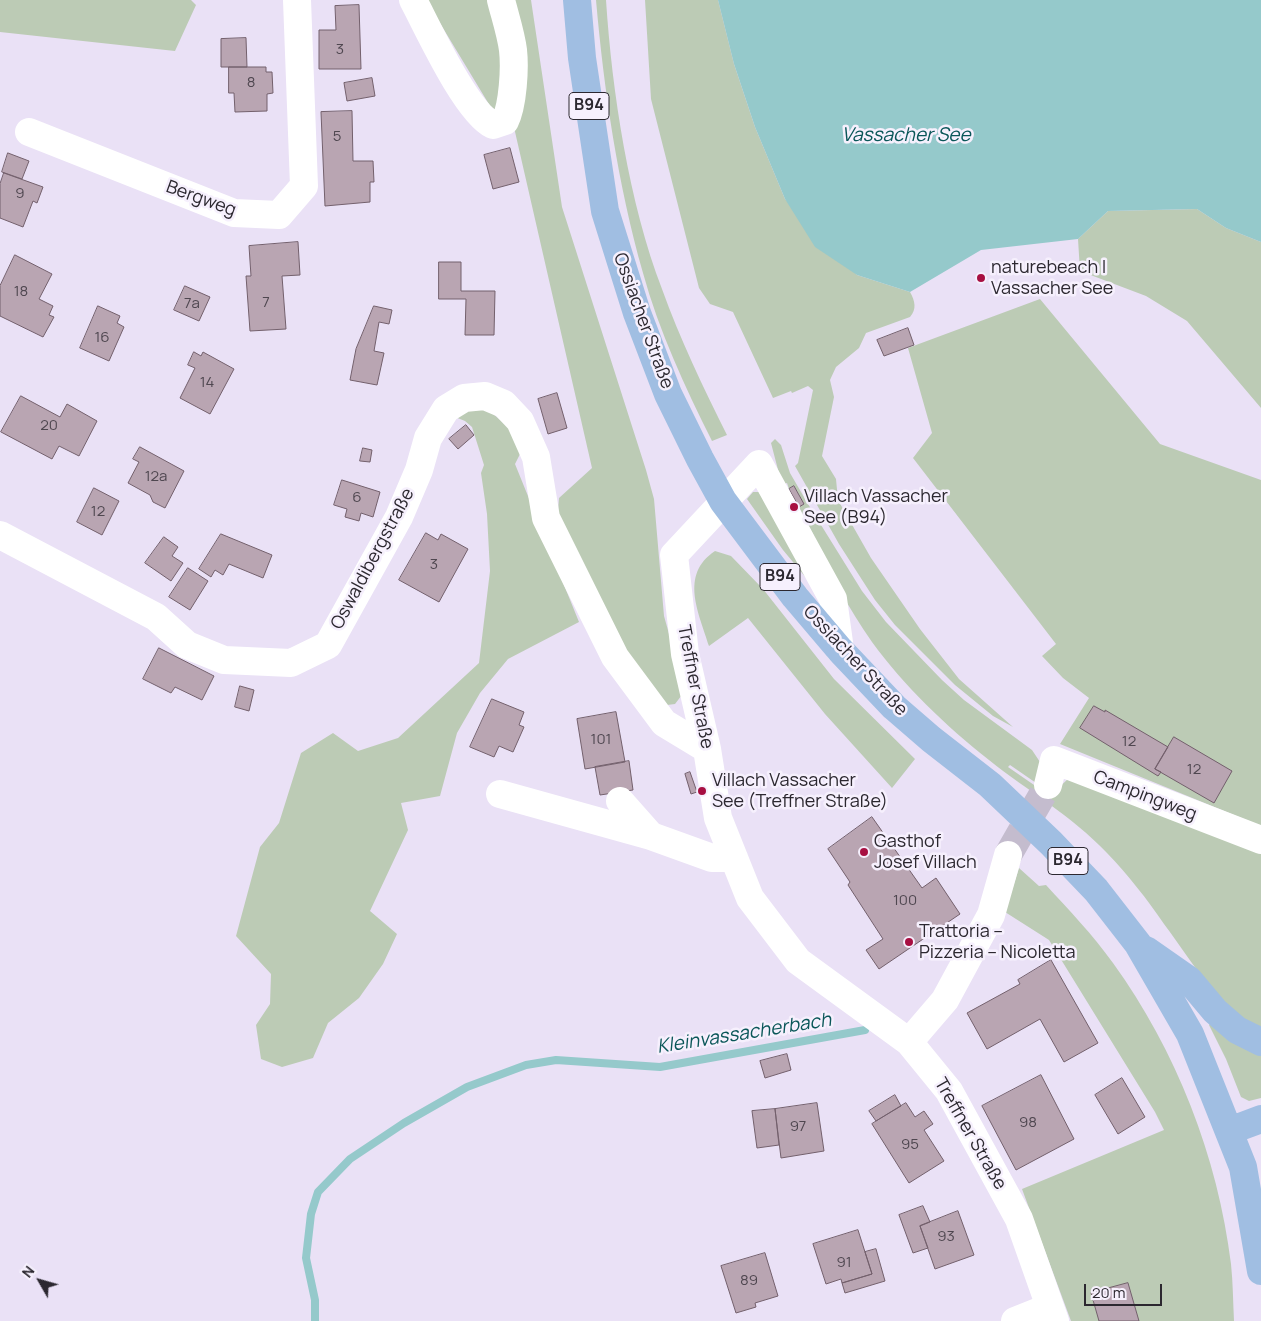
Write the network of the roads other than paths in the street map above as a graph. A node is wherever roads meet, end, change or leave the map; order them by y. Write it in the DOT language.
graph roads {
  1 [pos="297,0"];
  2 [pos="413,0"];
  3 [pos="501,0"];
  4 [pos="577,0"];
  5 [pos="29,132"];
  6 [pos="723,501"];
  7 [pos="0,535"];
  8 [pos="840,650"];
  9 [pos="707,749"];
  10 [pos="1048,785"];
  11 [pos="500,794"];
  12 [pos="620,801"];
  13 [pos="651,836"];
  14 [pos="1261,840"];
  15 [pos="1008,855"];
  16 [pos="734,858"];
  17 [pos="1138,944"];
  18 [pos="909,1042"];
  19 [pos="1261,1042"];
  20 [pos="1261,1119"];
  21 [pos="1228,1131"];
  22 [pos="1261,1271"];
  23 [pos="1052,1314"];
  24 [pos="1015,1321"];
  1 -- 5 [label="street, Bergweg"];
  2 -- 3 [label="street"];
  4 -- 6 [label="main road, Ossiacher Straße / B94"];
  6 -- 8 [label="main road, Ossiacher Straße / B94"];
  6 -- 8 [label="street, Treffner Straße"];
  6 -- 9 [label="street, Treffner Straße"];
  7 -- 9 [label="street, Oswaldibergstraße"];
  8 -- 17 [label="main road, Ossiacher Straße / B94"];
  9 -- 16 [label="street, Treffner Straße"];
  10 -- 14 [label="street, Campingweg"];
  11 -- 13 [label="street"];
  12 -- 13 [label="street"];
  13 -- 16 [label="street"];
  15 -- 18 [label="street"];
  16 -- 18 [label="street, Treffner Straße"];
  17 -- 19 [label="main road, B94"];
  17 -- 21 [label="main road, Ossiacher Straße / B94"];
  18 -- 23 [label="street, Treffner Straße"];
  20 -- 21 [label="main road"];
  21 -- 22 [label="main road, Ossiacher Straße"];
  23 -- 24 [label="street, Treffner Straße"];
}
